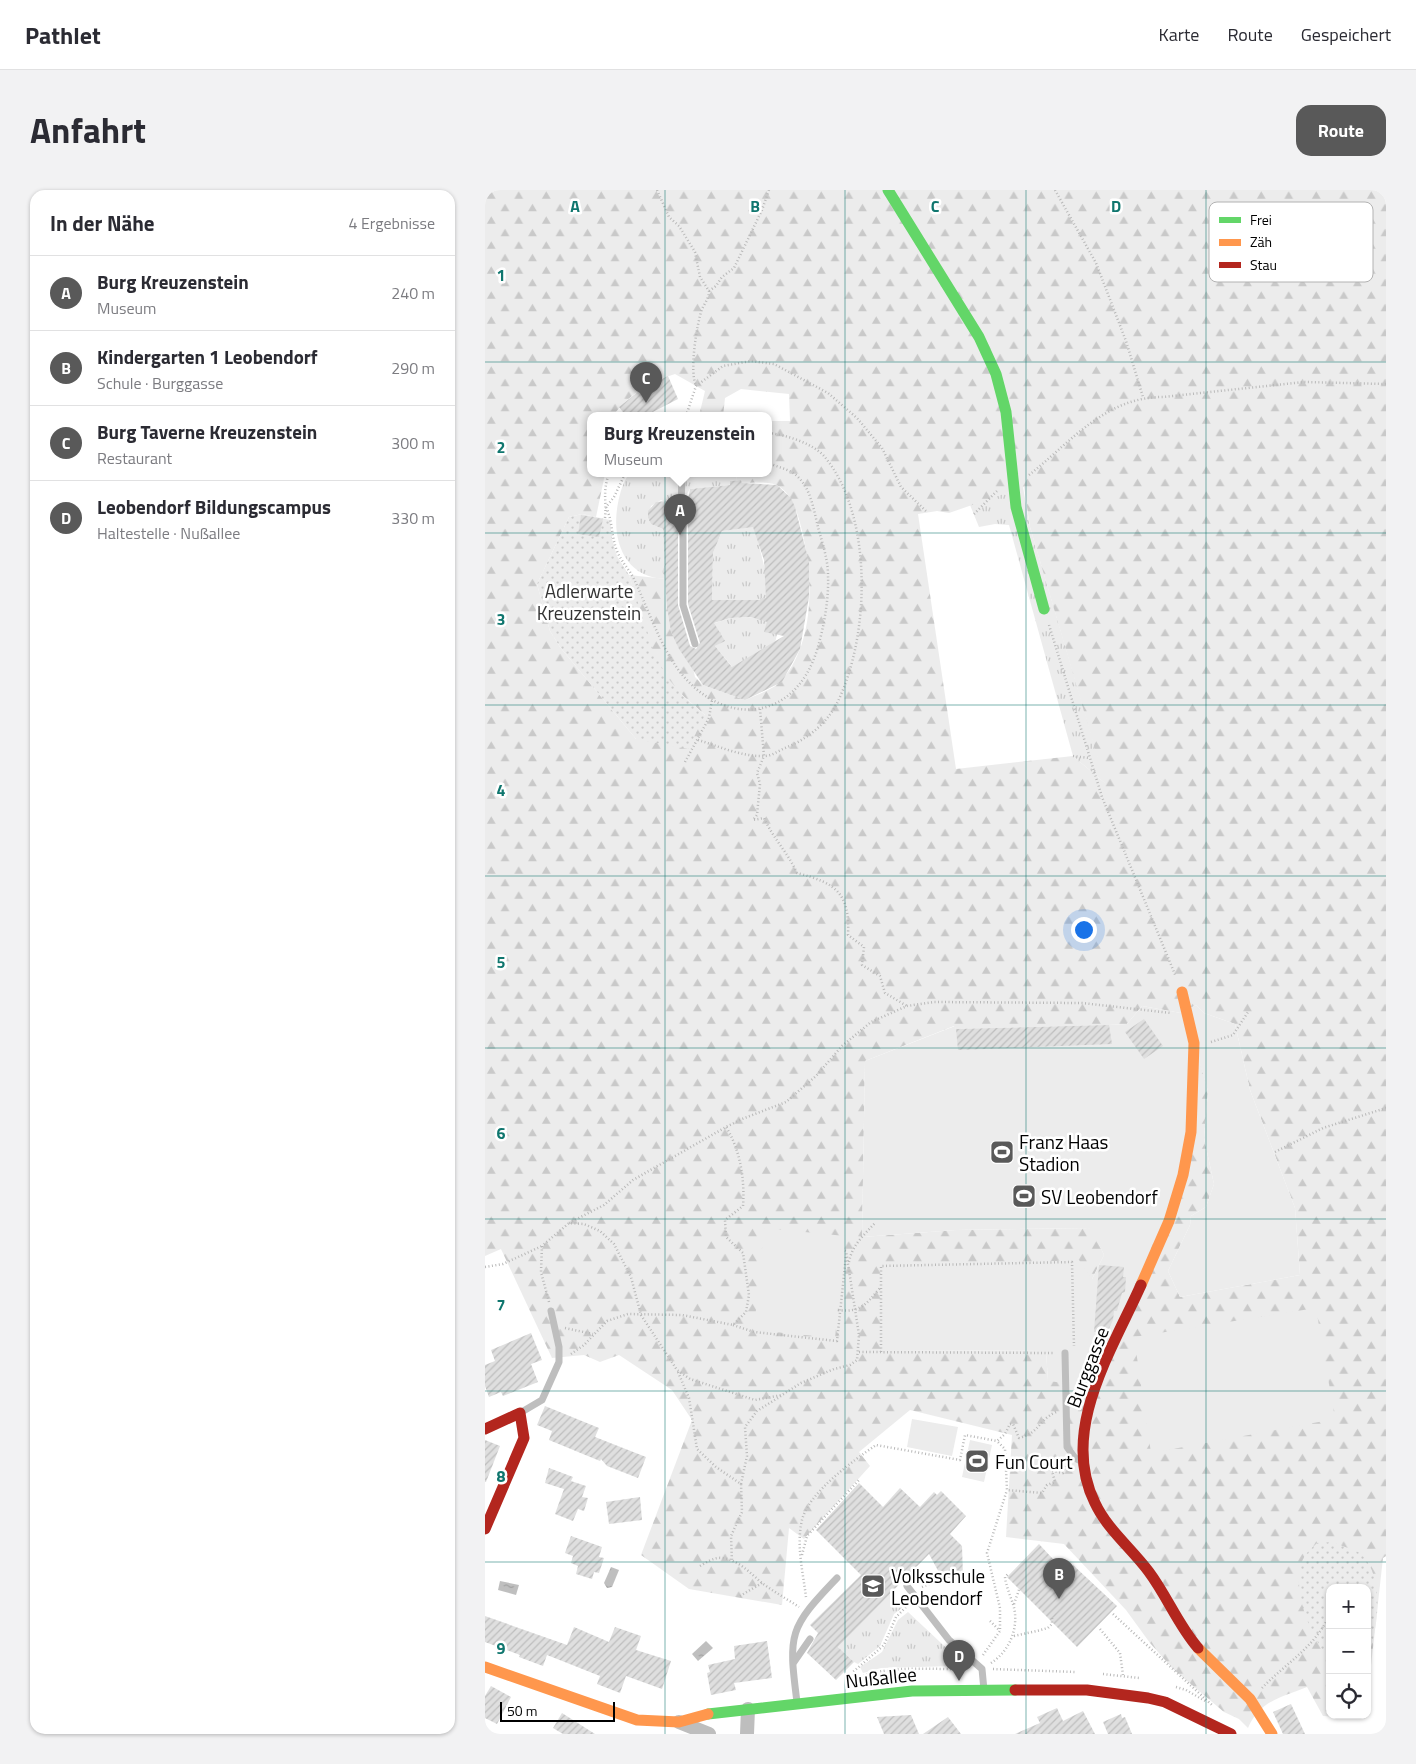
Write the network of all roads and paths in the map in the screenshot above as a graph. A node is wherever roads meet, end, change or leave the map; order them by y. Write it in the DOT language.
graph roads {
  1 [pos="657,190"];
  2 [pos="769,190"];
  3 [pos="888,190"];
  4 [pos="1055,190"];
  5 [pos="709,291"];
  6 [pos="1386,384"];
  7 [pos="696,386"];
  8 [pos="1143,397"];
  9 [pos="687,412"];
  10 [pos="772,434"];
  11 [pos="772,464"];
  12 [pos="608,477"];
  13 [pos="624,477"];
  14 [pos="682,477"];
  15 [pos="1014,484"];
  16 [pos="606,508"];
  17 [pos="681,509"];
  18 [pos="927,512"];
  19 [pos="974,514"];
  20 [pos="605,518"];
  21 [pos="683,524"];
  22 [pos="1044,609"];
  23 [pos="695,644"];
  24 [pos="712,700"];
  25 [pos="760,709"];
  26 [pos="698,740"];
  27 [pos="764,756"];
  28 [pos="1073,756"];
  29 [pos="1089,758"];
  30 [pos="685,762"];
  31 [pos="1181,992"];
  32 [pos="907,1006"];
  33 [pos="1248,1012"];
  34 [pos="1189,1016"];
  35 [pos="1194,1043"];
  36 [pos="1386,1108"];
  37 [pos="726,1127"];
  38 [pos="1275,1152"];
  39 [pos="876,1222"];
  40 [pos="569,1223"];
  41 [pos="542,1246"];
  42 [pos="485,1267"];
  43 [pos="849,1279"];
  44 [pos="881,1287"];
  45 [pos="839,1310"];
  46 [pos="551,1311"];
  47 [pos="855,1311"];
  48 [pos="641,1316"];
  49 [pos="554,1326"];
  50 [pos="733,1326"];
  51 [pos="593,1334"];
  52 [pos="572,1352"];
  53 [pos="859,1352"];
  54 [pos="881,1352"];
  55 [pos="1065,1353"];
  56 [pos="677,1370"];
  57 [pos="782,1395"];
  58 [pos="520,1413"];
  59 [pos="1066,1414"];
  60 [pos="485,1428"];
  61 [pos="997,1441"];
  62 [pos="1067,1448"];
  63 [pos="1082,1462"];
  64 [pos="859,1480"];
  65 [pos="741,1484"];
  66 [pos="1007,1490"];
  67 [pos="485,1529"];
  68 [pos="801,1558"];
  69 [pos="732,1561"];
  70 [pos="700,1566"];
  71 [pos="1009,1572"];
  72 [pos="837,1578"];
  73 [pos="942,1579"];
  74 [pos="762,1583"];
  75 [pos="909,1589"];
  76 [pos="1019,1590"];
  77 [pos="740,1596"];
  78 [pos="1014,1606"];
  79 [pos="806,1610"];
  80 [pos="1113,1614"];
  81 [pos="1053,1618"];
  82 [pos="990,1621"];
  83 [pos="1326,1622"];
  84 [pos="1100,1629"];
  85 [pos="1000,1631"];
  86 [pos="1014,1636"];
  87 [pos="809,1639"];
  88 [pos="983,1653"];
  89 [pos="794,1662"];
  90 [pos="485,1667"];
  91 [pos="982,1669"];
  92 [pos="1123,1675"];
  93 [pos="984,1691"];
  94 [pos="1252,1698"];
  95 [pos="852,1699"];
  96 [pos="797,1705"];
  97 [pos="1212,1705"];
  98 [pos="748,1709"];
  99 [pos="679,1722"];
  100 [pos="709,1734"];
  101 [pos="747,1734"];
  102 [pos="1231,1734"];
  103 [pos="1272,1734"];
  1 -- 5 [label="path"];
  2 -- 5 [label="path"];
  3 -- 15 [label="street"];
  4 -- 8 [label="path"];
  5 -- 7 [label="path"];
  6 -- 8 [label="path"];
  7 -- 9 [label="path"];
  7 -- 18 [label="path"];
  8 -- 15 [label="path"];
  10 -- 27 [label="path"];
  11 -- 25 [label="path"];
  12 -- 16 [label="path"];
  13 -- 16 [label="path"];
  14 -- 17 [label="lane"];
  15 -- 19 [label="path"];
  15 -- 22 [label="street"];
  16 -- 20 [label="path"];
  16 -- 24 [label="path"];
  21 -- 23 [label="lane"];
  22 -- 29 [label="path"];
  24 -- 25 [label="path"];
  24 -- 26 [label="path"];
  25 -- 27 [label="path"];
  26 -- 27 [label="path"];
  26 -- 30 [label="path"];
  27 -- 32 [label="path"];
  28 -- 29 [label="path"];
  29 -- 31 [label="path"];
  31 -- 34 [label="street, Burggasse"];
  32 -- 34 [label="path"];
  32 -- 37 [label="path"];
  33 -- 35 [label="path"];
  34 -- 35 [label="street, Burggasse"];
  35 -- 63 [label="street, Burggasse"];
  36 -- 38 [label="path"];
  37 -- 40 [label="path"];
  37 -- 50 [label="path"];
  39 -- 43 [label="path"];
  40 -- 41 [label="path"];
  40 -- 48 [label="path"];
  41 -- 42 [label="path"];
  41 -- 46 [label="path"];
  43 -- 45 [label="path"];
  43 -- 47 [label="path"];
  44 -- 47 [label="path"];
  44 -- 54 [label="path"];
  44 -- 55 [label="path"];
  45 -- 47 [label="path"];
  45 -- 50 [label="path"];
  46 -- 49 [label="lane"];
  47 -- 53 [label="path"];
  48 -- 50 [label="path"];
  48 -- 51 [label="path"];
  48 -- 56 [label="path"];
  49 -- 51 [label="path"];
  49 -- 58 [label="lane"];
  51 -- 52 [label="path"];
  53 -- 54 [label="path"];
  53 -- 57 [label="path"];
  54 -- 55 [label="path"];
  55 -- 59 [label="lane"];
  56 -- 57 [label="path"];
  56 -- 65 [label="path"];
  57 -- 65 [label="path"];
  58 -- 60 [label="street"];
  58 -- 67 [label="street"];
  59 -- 61 [label="path"];
  59 -- 62 [label="lane"];
  61 -- 66 [label="path"];
  61 -- 68 [label="path"];
  62 -- 63 [label="lane"];
  62 -- 66 [label="path"];
  63 -- 94 [label="street, Burggasse"];
  64 -- 68 [label="path"];
  65 -- 69 [label="path"];
  66 -- 85 [label="path"];
  68 -- 79 [label="path"];
  69 -- 70 [label="path"];
  69 -- 74 [label="path"];
  71 -- 78 [label="path"];
  72 -- 79 [label="lane"];
  73 -- 75 [label="path"];
  74 -- 77 [label="path"];
  74 -- 79 [label="path"];
  75 -- 91 [label="lane"];
  75 -- 95 [label="path"];
  76 -- 78 [label="path"];
  78 -- 86 [label="path"];
  79 -- 89 [label="lane"];
  80 -- 97 [label="path"];
  81 -- 86 [label="path"];
  82 -- 85 [label="path"];
  83 -- 94 [label="path"];
  84 -- 92 [label="path"];
  85 -- 88 [label="path"];
  86 -- 91 [label="path"];
  87 -- 89 [label="lane"];
  89 -- 96 [label="lane"];
  90 -- 99 [label="street, Nußallee"];
  91 -- 93 [label="lane"];
  93 -- 95 [label="street, Nußallee"];
  93 -- 102 [label="street, Nußallee"];
  94 -- 103 [label="street, Burggasse"];
  95 -- 96 [label="street, Nußallee"];
  96 -- 98 [label="street, Nußallee"];
  98 -- 99 [label="street, Nußallee"];
  98 -- 101 [label="street"];
  99 -- 100 [label="street, Nußallee"];
}
